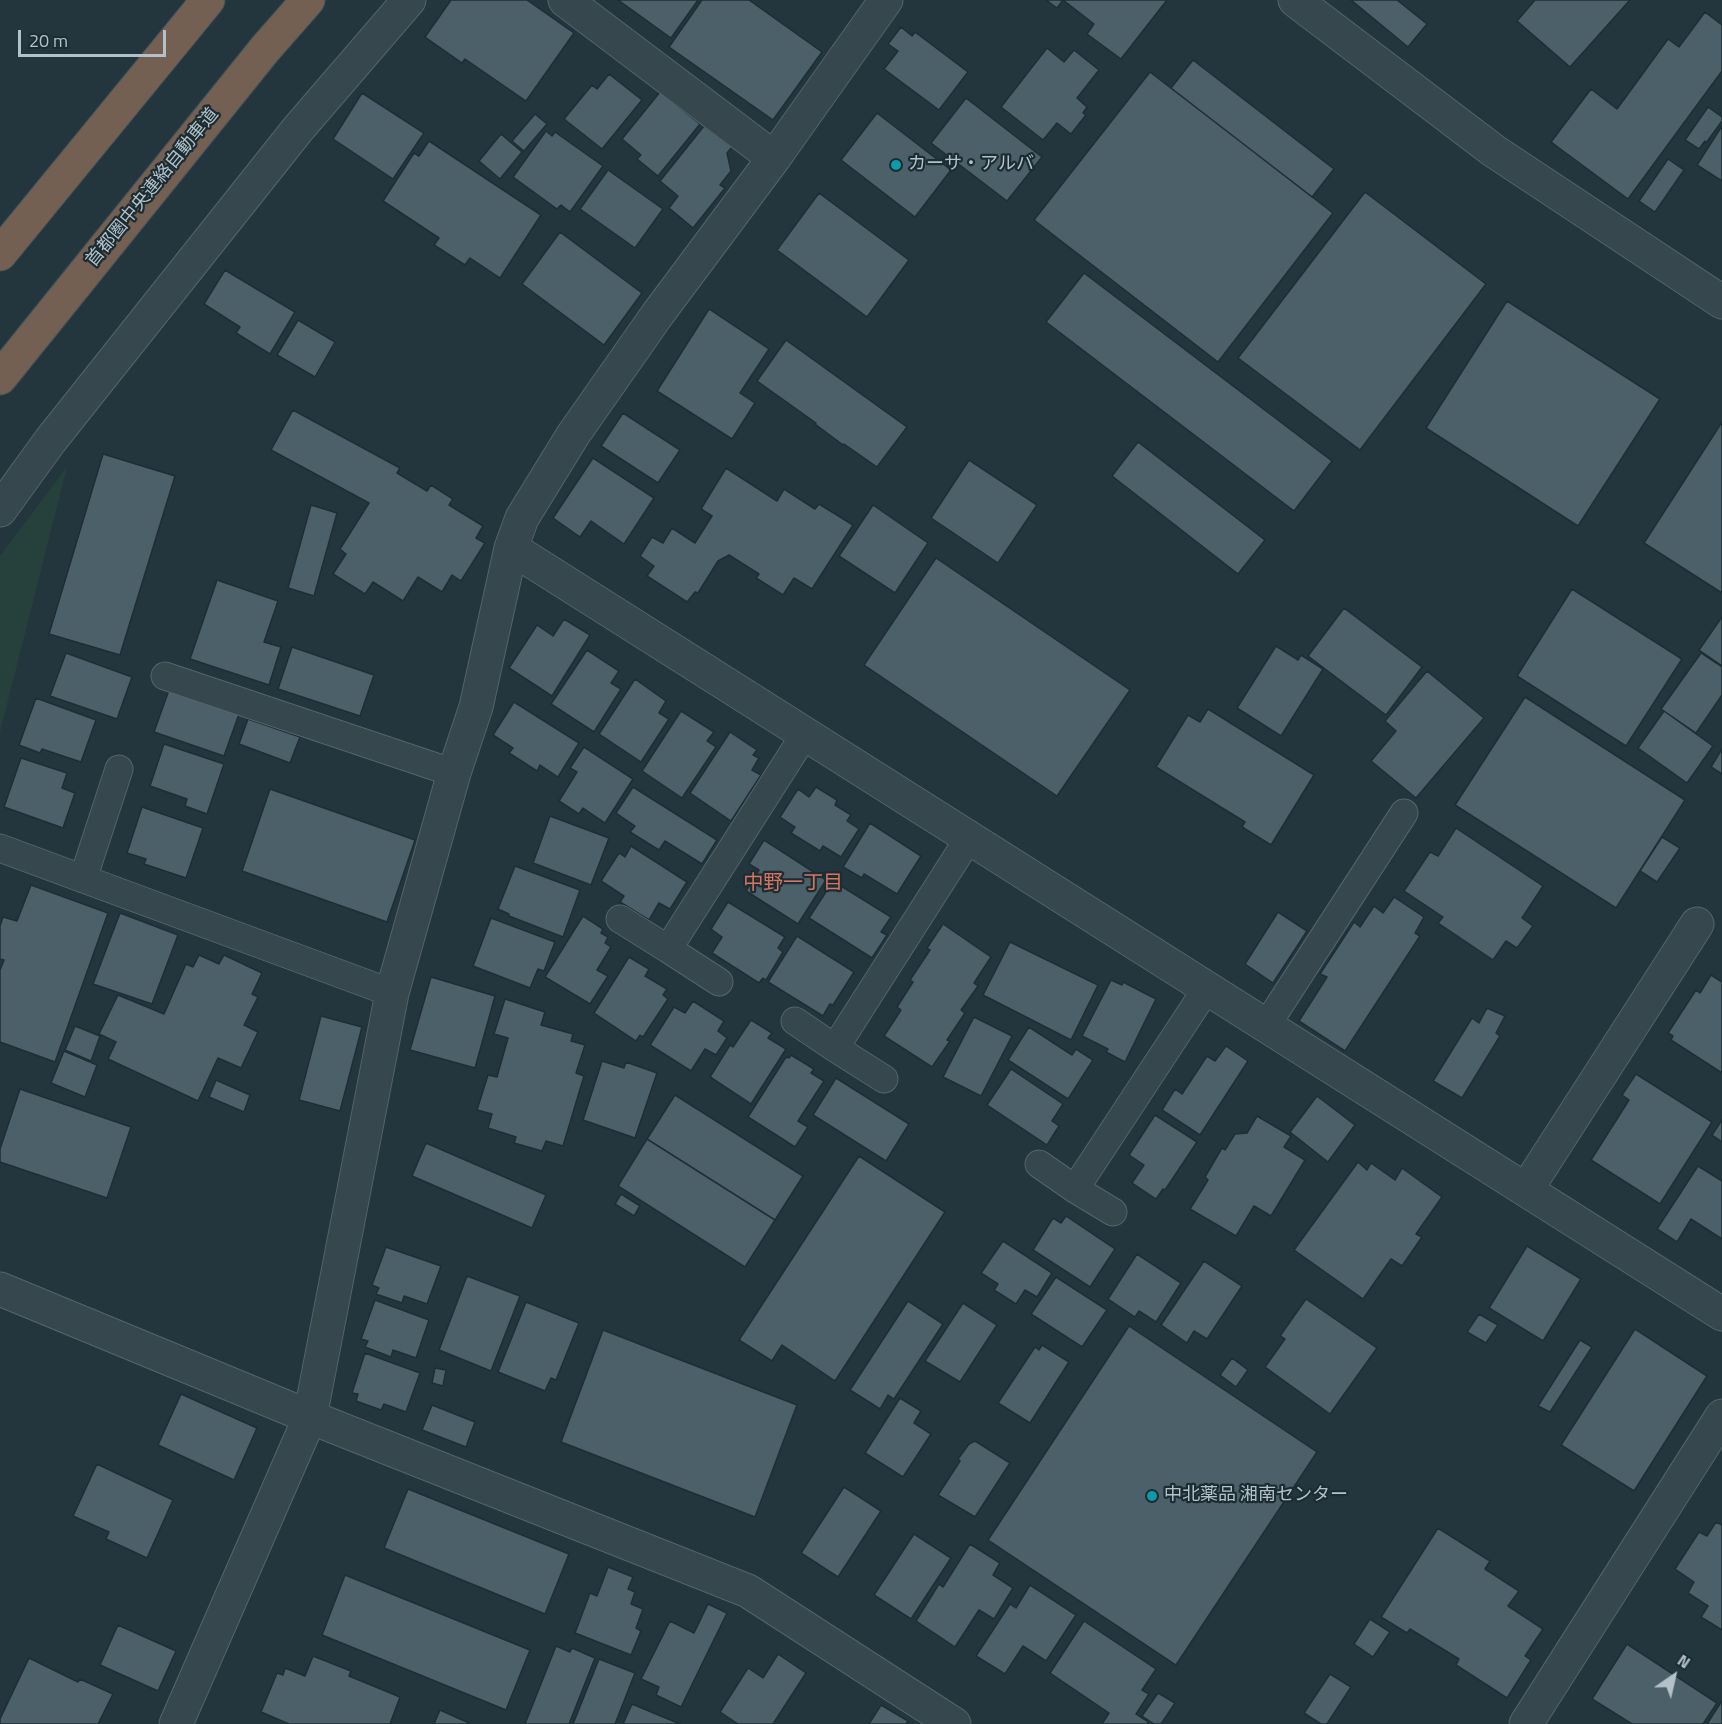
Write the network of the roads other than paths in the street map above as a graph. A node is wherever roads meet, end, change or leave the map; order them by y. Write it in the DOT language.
graph roads {
  1 [pos="208,0"];
  2 [pos="308,0"];
  3 [pos="409,0"];
  4 [pos="565,0"];
  5 [pos="886,0"];
  6 [pos="1295,0"];
  7 [pos="774,158"];
  8 [pos="0,254"];
  9 [pos="1722,302"];
  10 [pos="0,378"];
  11 [pos="0,510"];
  12 [pos="511,548"];
  13 [pos="165,676"];
  14 [pos="805,734"];
  15 [pos="119,769"];
  16 [pos="454,772"];
  17 [pos="1404,813"];
  18 [pos="969,838"];
  19 [pos="0,848"];
  20 [pos="83,879"];
  21 [pos="620,919"];
  22 [pos="1697,924"];
  23 [pos="668,949"];
  24 [pos="719,982"];
  25 [pos="1207,988"];
  26 [pos="392,993"];
  27 [pos="795,1021"];
  28 [pos="1266,1026"];
  29 [pos="835,1048"];
  30 [pos="884,1079"];
  31 [pos="1039,1164"];
  32 [pos="1076,1189"];
  33 [pos="1526,1190"];
  34 [pos="1113,1212"];
  35 [pos="0,1289"];
  36 [pos="1722,1314"];
  37 [pos="1722,1416"];
  38 [pos="310,1418"];
  39 [pos="176,1724"];
  40 [pos="954,1724"];
  41 [pos="1527,1724"];
  1 -- 8 [label="highway"];
  2 -- 10 [label="highway, 首都圏中央連絡自動車道"];
  3 -- 11 [label="street"];
  4 -- 7 [label="street"];
  5 -- 7 [label="street"];
  6 -- 9 [label="street"];
  7 -- 12 [label="street"];
  12 -- 14 [label="street"];
  12 -- 16 [label="street"];
  13 -- 16 [label="lane"];
  14 -- 18 [label="street"];
  14 -- 23 [label="lane"];
  15 -- 20 [label="lane"];
  16 -- 26 [label="street"];
  17 -- 28 [label="lane"];
  18 -- 25 [label="street"];
  18 -- 29 [label="lane"];
  19 -- 20 [label="lane"];
  20 -- 26 [label="lane"];
  21 -- 23 [label="lane"];
  22 -- 33 [label="street"];
  23 -- 24 [label="lane"];
  25 -- 28 [label="street"];
  25 -- 32 [label="lane"];
  26 -- 38 [label="street"];
  27 -- 29 [label="lane"];
  28 -- 33 [label="street"];
  29 -- 30 [label="lane"];
  31 -- 32 [label="lane"];
  32 -- 34 [label="lane"];
  33 -- 36 [label="street"];
  35 -- 38 [label="street"];
  37 -- 41 [label="street"];
  38 -- 39 [label="street"];
  38 -- 40 [label="street"];
}
